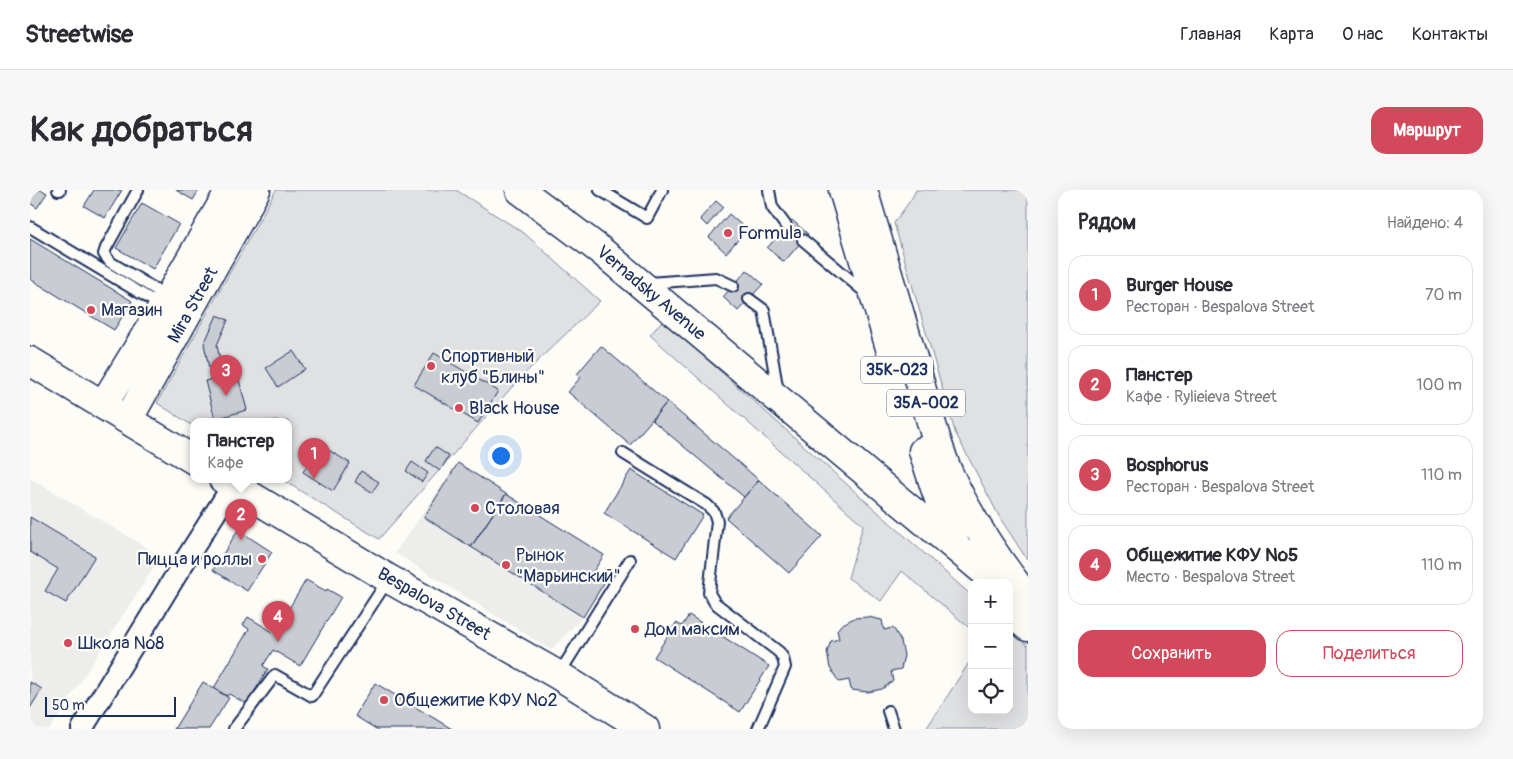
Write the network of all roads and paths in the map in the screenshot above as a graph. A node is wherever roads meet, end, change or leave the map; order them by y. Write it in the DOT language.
graph roads {
  1 [pos="138,190"];
  2 [pos="230,190"];
  3 [pos="256,190"];
  4 [pos="520,190"];
  5 [pos="600,190"];
  6 [pos="662,190"];
  7 [pos="769,190"];
  8 [pos="843,190"];
  9 [pos="863,190"];
  10 [pos="786,226"];
  11 [pos="30,227"];
  12 [pos="803,240"];
  13 [pos="640,284"];
  14 [pos="733,286"];
  15 [pos="749,299"];
  16 [pos="875,301"];
  17 [pos="166,302"];
  18 [pos="30,361"];
  19 [pos="779,401"];
  20 [pos="103,405"];
  21 [pos="128,420"];
  22 [pos="623,453"];
  23 [pos="190,458"];
  24 [pos="227,483"];
  25 [pos="230,483"];
  26 [pos="957,548"];
  27 [pos="630,560"];
  28 [pos="389,579"];
  29 [pos="977,579"];
  30 [pos="979,579"];
  31 [pos="1013,595"];
  32 [pos="1028,599"];
  33 [pos="1028,608"];
  34 [pos="1013,614"];
  35 [pos="1028,627"];
  36 [pos="558,675"];
  37 [pos="888,711"];
  38 [pos="82,729"];
  39 [pos="234,729"];
  40 [pos="645,729"];
  41 [pos="758,729"];
  42 [pos="894,729"];
  1 -- 17 [label="lane"];
  2 -- 17 [label="main road, Mira Street"];
  3 -- 21 [label="main road, Mira Street"];
  4 -- 13 [label="main road, Vernadsky Avenue"];
  5 -- 6 [label="lane"];
  7 -- 10 [label="lane"];
  8 -- 16 [label="main road, 35К-023"];
  9 -- 32 [label="main road, 35А-002"];
  11 -- 17 [label="lane"];
  12 -- 16 [label="lane"];
  13 -- 14 [label="lane"];
  13 -- 19 [label="main road, Vernadsky Avenue"];
  15 -- 19 [label="lane"];
  16 -- 26 [label="main road, 35К-023"];
  17 -- 20 [label="main road, Mira Street"];
  18 -- 20 [label="main road"];
  19 -- 26 [label="main road, Vernadsky Avenue"];
  19 -- 29 [label="main road, Vernadsky Avenue"];
  20 -- 21 [label="main road"];
  21 -- 23 [label="main road"];
  22 -- 41 [label="lane"];
  24 -- 38 [label="street"];
  25 -- 28 [label="main road, Bespalova Street"];
  26 -- 30 [label="main road, 35К-023"];
  27 -- 36 [label="lane"];
  28 -- 36 [label="main road, Bespalova Street"];
  28 -- 39 [label="lane"];
  31 -- 33 [label="main road"];
  34 -- 35 [label="main road"];
  36 -- 40 [label="main road, Bespalova Street"];
  37 -- 42 [label="lane"];
}
